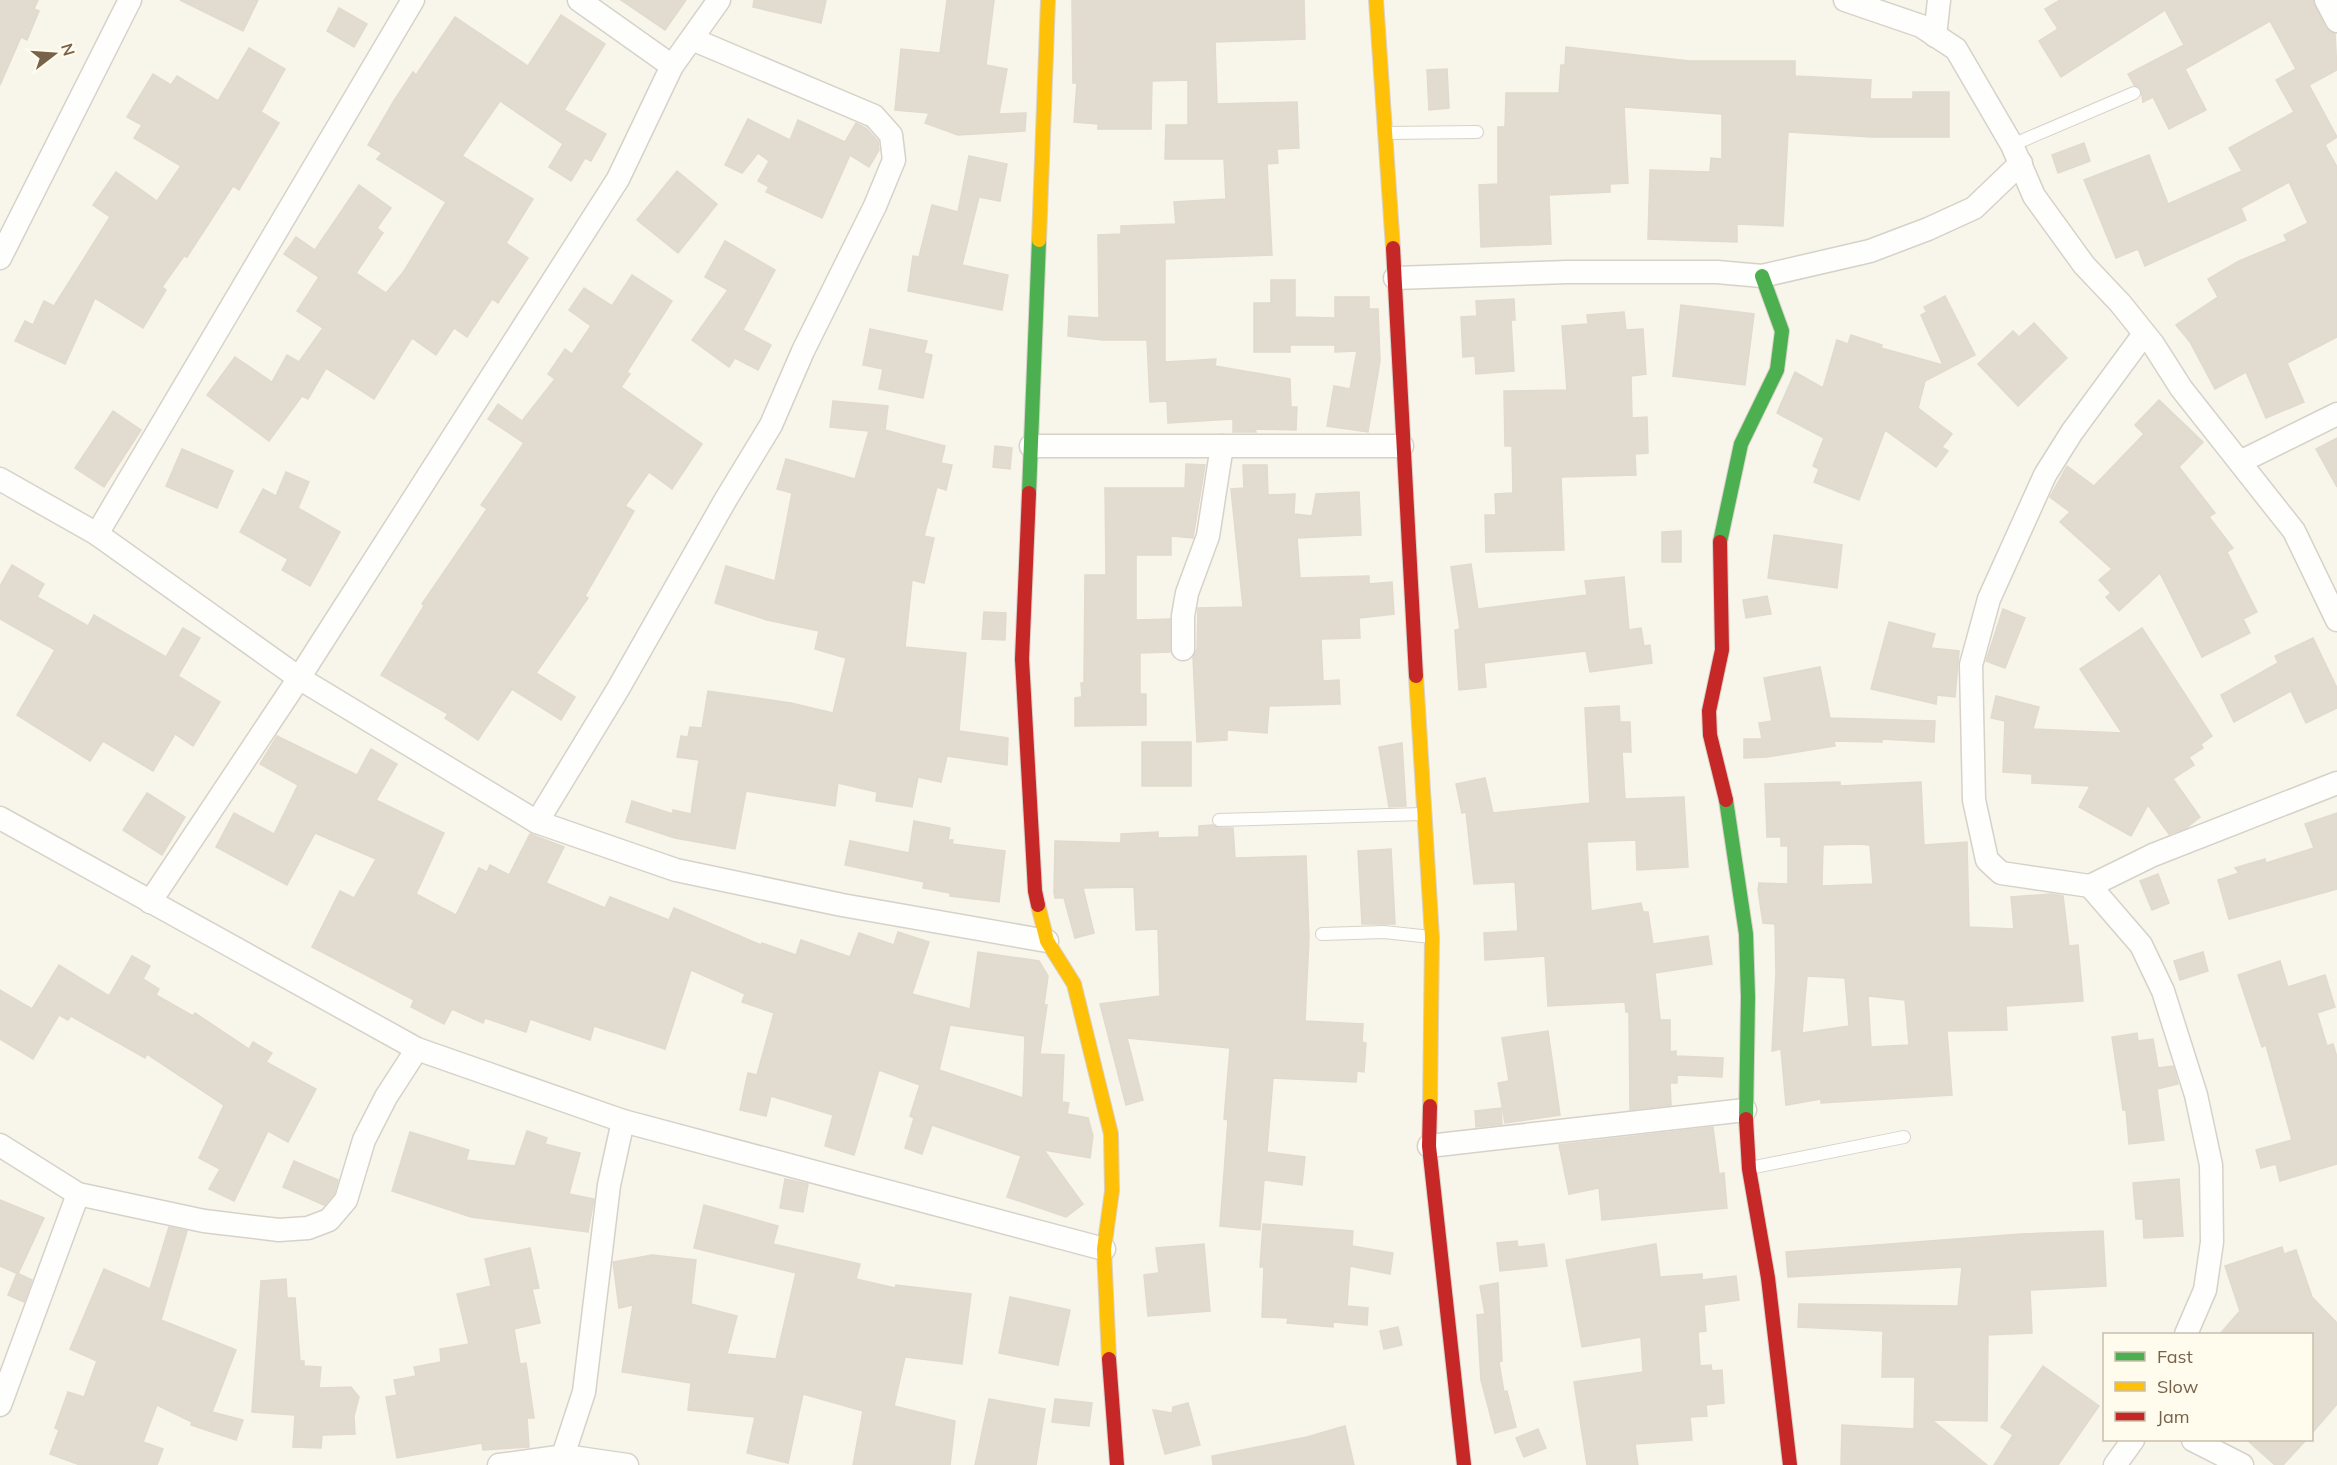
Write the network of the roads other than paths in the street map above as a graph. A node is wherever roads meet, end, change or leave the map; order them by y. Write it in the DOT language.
graph roads {
  1 [pos="130,0"];
  2 [pos="413,0"];
  3 [pos="579,0"];
  4 [pos="719,0"];
  5 [pos="1048,0"];
  6 [pos="1376,0"];
  7 [pos="1845,0"];
  8 [pos="1939,0"];
  9 [pos="2326,0"];
  10 [pos="2337,21"];
  11 [pos="1935,36"];
  12 [pos="692,39"];
  13 [pos="672,66"];
  14 [pos="2134,93"];
  15 [pos="1477,132"];
  16 [pos="1385,133"];
  17 [pos="2016,154"];
  18 [pos="0,258"];
  19 [pos="1762,276"];
  20 [pos="1395,278"];
  21 [pos="2145,334"];
  22 [pos="2337,414"];
  23 [pos="1031,446"];
  24 [pos="1222,446"];
  25 [pos="1402,446"];
  26 [pos="2240,462"];
  27 [pos="0,478"];
  28 [pos="96,534"];
  29 [pos="2337,620"];
  30 [pos="1183,649"];
  31 [pos="299,678"];
  32 [pos="2337,783"];
  33 [pos="1424,814"];
  34 [pos="0,818"];
  35 [pos="1220,820"];
  36 [pos="537,822"];
  37 [pos="2090,886"];
  38 [pos="150,902"];
  39 [pos="1322,934"];
  40 [pos="1432,937"];
  41 [pos="1047,941"];
  42 [pos="417,1049"];
  43 [pos="1745,1110"];
  44 [pos="623,1121"];
  45 [pos="1904,1137"];
  46 [pos="0,1145"];
  47 [pos="1429,1146"];
  48 [pos="1749,1169"];
  49 [pos="78,1194"];
  50 [pos="1104,1249"];
  51 [pos="2187,1333"];
  52 [pos="0,1405"];
  53 [pos="2132,1441"];
  54 [pos="2195,1441"];
  55 [pos="563,1461"];
  56 [pos="1460,1463"];
  57 [pos="499,1465"];
  58 [pos="627,1465"];
  59 [pos="1117,1465"];
  60 [pos="1790,1465"];
  61 [pos="2115,1465"];
  62 [pos="2242,1465"];
  1 -- 18 [label="street"];
  2 -- 28 [label="street"];
  3 -- 13 [label="street"];
  4 -- 12 [label="street"];
  5 -- 23 [label="street"];
  6 -- 16 [label="street"];
  7 -- 11 [label="street"];
  8 -- 11 [label="street"];
  9 -- 10 [label="street"];
  11 -- 17 [label="street"];
  12 -- 13 [label="street"];
  12 -- 36 [label="street"];
  13 -- 31 [label="street"];
  14 -- 17 [label="lane"];
  15 -- 16 [label="lane"];
  16 -- 20 [label="street"];
  17 -- 19 [label="street"];
  17 -- 21 [label="street"];
  19 -- 20 [label="street"];
  19 -- 43 [label="street"];
  20 -- 25 [label="street"];
  21 -- 26 [label="street"];
  21 -- 37 [label="street"];
  22 -- 26 [label="street"];
  23 -- 24 [label="street"];
  23 -- 41 [label="street"];
  24 -- 25 [label="street"];
  24 -- 30 [label="street"];
  25 -- 33 [label="street"];
  26 -- 29 [label="street"];
  27 -- 28 [label="street"];
  28 -- 31 [label="street"];
  31 -- 36 [label="street"];
  31 -- 38 [label="street"];
  32 -- 37 [label="street"];
  33 -- 35 [label="lane"];
  33 -- 40 [label="street"];
  34 -- 38 [label="street"];
  36 -- 41 [label="street"];
  37 -- 51 [label="street"];
  38 -- 42 [label="street"];
  39 -- 40 [label="lane"];
  40 -- 47 [label="street"];
  41 -- 50 [label="street"];
  42 -- 44 [label="street"];
  42 -- 49 [label="street"];
  43 -- 47 [label="street"];
  43 -- 48 [label="street"];
  44 -- 50 [label="street"];
  44 -- 55 [label="street"];
  45 -- 48 [label="lane"];
  46 -- 49 [label="street"];
  47 -- 56 [label="street"];
  48 -- 60 [label="street"];
  49 -- 52 [label="street"];
  50 -- 59 [label="street"];
  53 -- 61 [label="street"];
  54 -- 62 [label="street"];
  55 -- 57 [label="street"];
  55 -- 58 [label="street"];
}
